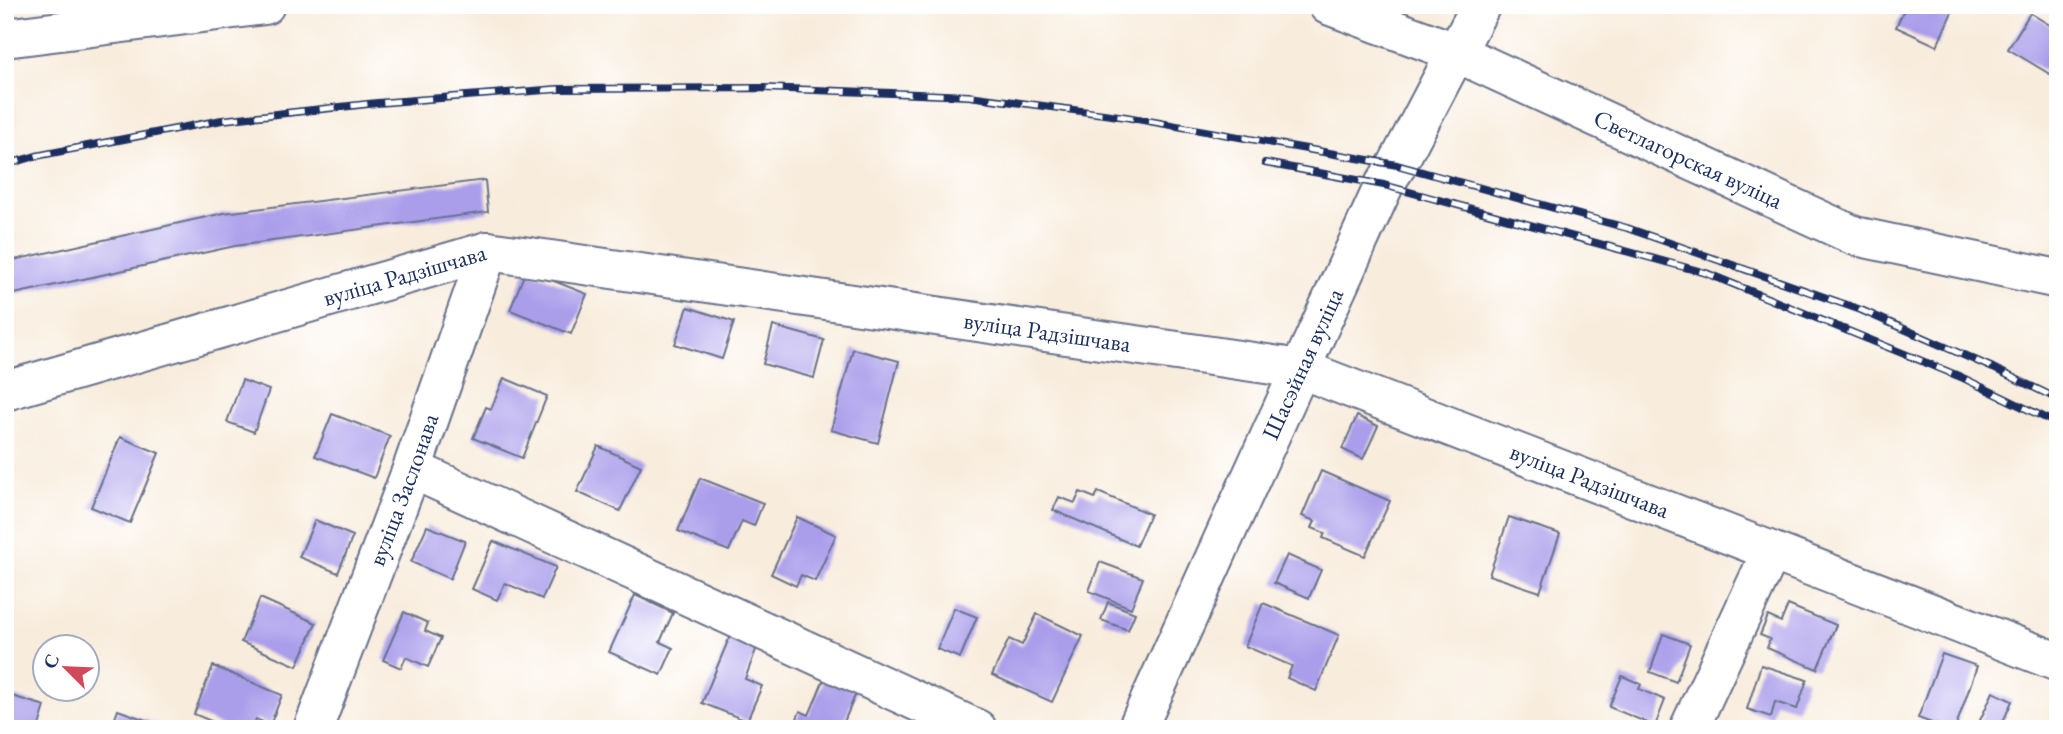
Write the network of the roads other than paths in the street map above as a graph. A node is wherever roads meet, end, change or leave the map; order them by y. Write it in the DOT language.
graph roads {
  1 [pos="265,5"];
  2 [pos="1328,5"];
  3 [pos="1481,5"];
  4 [pos="5,38"];
  5 [pos="1455,52"];
  6 [pos="488,251"];
  7 [pos="2058,279"];
  8 [pos="1301,369"];
  9 [pos="5,391"];
  10 [pos="412,469"];
  11 [pos="1771,552"];
  12 [pos="2058,662"];
  13 [pos="313,729"];
  14 [pos="977,729"];
  15 [pos="1137,729"];
  16 [pos="1689,729"];
  1 -- 4 [label="street"];
  2 -- 5 [label="street, Светлагорская вуліца"];
  3 -- 5 [label="street, Шасэйная вуліца"];
  5 -- 7 [label="street, Светлагорская вуліца"];
  5 -- 8 [label="street, Шасэйная вуліца"];
  6 -- 8 [label="street, вуліца Радзішчава"];
  6 -- 9 [label="street, вуліца Радзішчава"];
  6 -- 10 [label="street, вуліца Заслонава"];
  8 -- 11 [label="street, вуліца Радзішчава"];
  8 -- 15 [label="street, Шасэйная вуліца"];
  10 -- 13 [label="street, вуліца Заслонава"];
  10 -- 14 [label="street"];
  11 -- 12 [label="street, вуліца Радзішчава"];
  11 -- 16 [label="street"];
}
